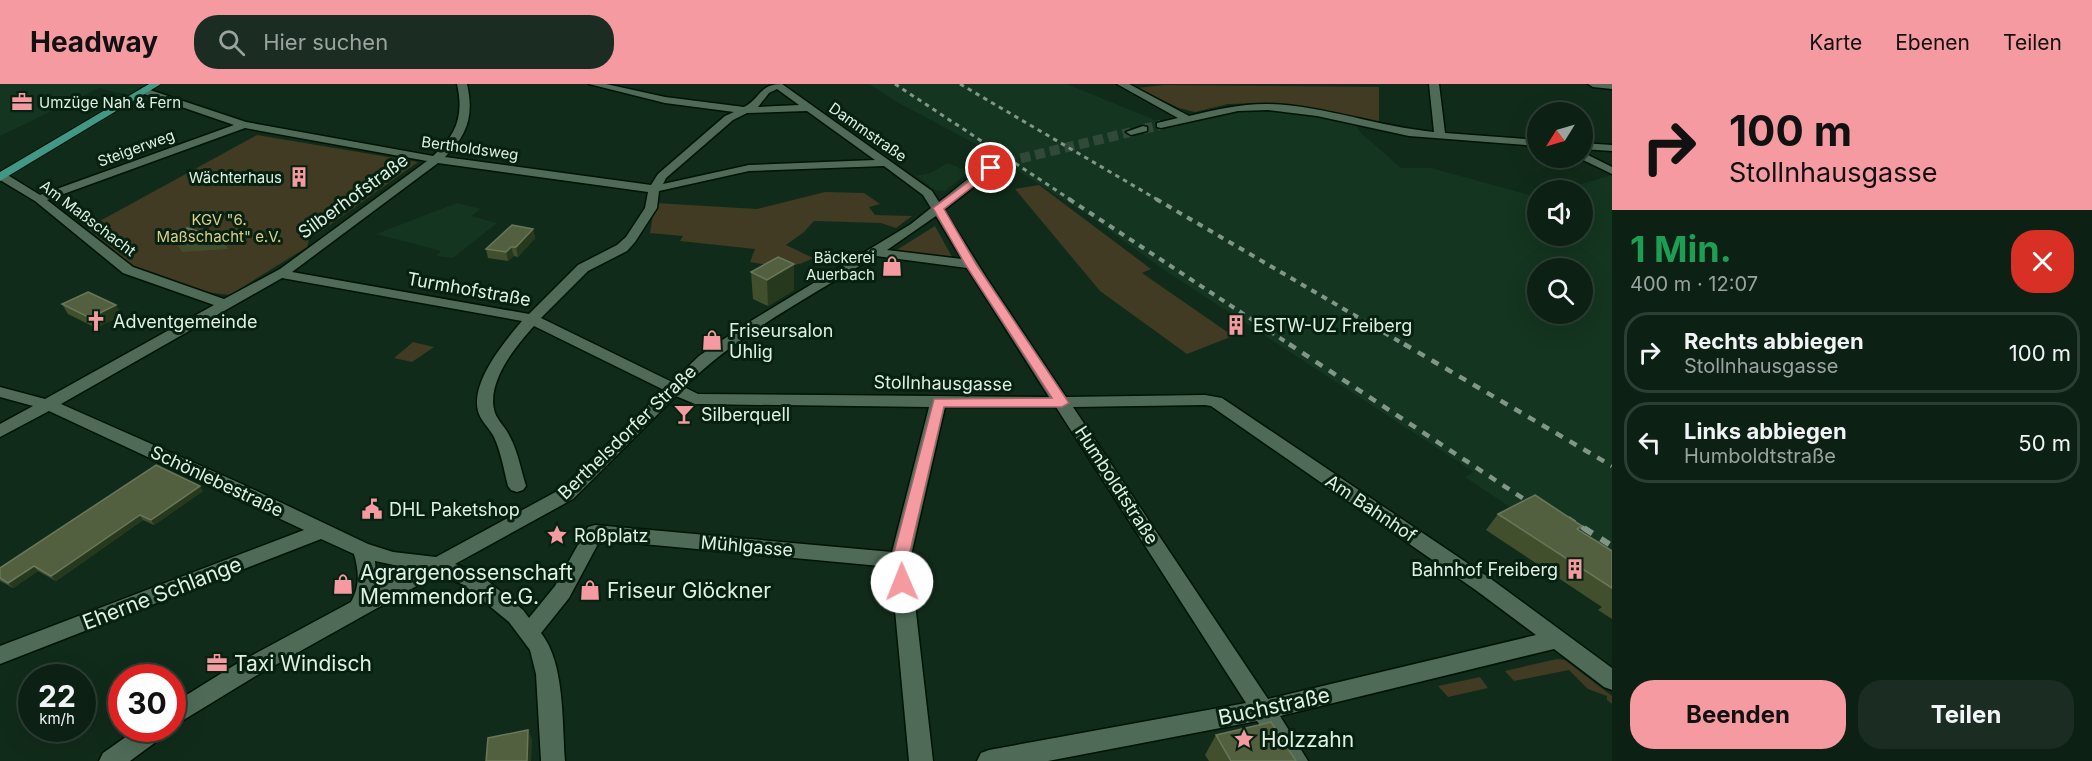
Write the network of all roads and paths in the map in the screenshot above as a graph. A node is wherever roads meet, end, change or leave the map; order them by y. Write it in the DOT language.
graph roads {
  1 [pos="156,84"];
  2 [pos="462,84"];
  3 [pos="594,84"];
  4 [pos="776,84"];
  5 [pos="1122,84"];
  6 [pos="1434,84"];
  7 [pos="1593,84"];
  8 [pos="1612,87"];
  9 [pos="144,91"];
  10 [pos="808,108"];
  11 [pos="745,110"];
  12 [pos="1187,119"];
  13 [pos="244,125"];
  14 [pos="1161,125"];
  15 [pos="1143,129"];
  16 [pos="1131,132"];
  17 [pos="1440,136"];
  18 [pos="1527,142"];
  19 [pos="1593,147"];
  20 [pos="1612,148"];
  21 [pos="436,158"];
  22 [pos="1593,161"];
  23 [pos="1006,162"];
  24 [pos="885,163"];
  25 [pos="1612,171"];
  26 [pos="1,177"];
  27 [pos="654,189"];
  28 [pos="39,199"];
  29 [pos="938,208"];
  30 [pos="874,252"];
  31 [pos="970,264"];
  32 [pos="280,274"];
  33 [pos="225,304"];
  34 [pos="532,319"];
  35 [pos="672,389"];
  36 [pos="0,392"];
  37 [pos="938,402"];
  38 [pos="1216,402"];
  39 [pos="1062,403"];
  40 [pos="50,405"];
  41 [pos="0,431"];
  42 [pos="517,486"];
  43 [pos="324,531"];
  44 [pos="362,550"];
  45 [pos="900,560"];
  46 [pos="435,564"];
  47 [pos="360,606"];
  48 [pos="530,632"];
  49 [pos="1557,639"];
  50 [pos="0,655"];
  51 [pos="1612,681"];
  52 [pos="186,708"];
  53 [pos="1264,710"];
  54 [pos="138,742"];
  55 [pos="111,761"];
  56 [pos="553,761"];
  57 [pos="921,761"];
  58 [pos="989,761"];
  59 [pos="1296,761"];
  1 -- 9 [label="main road"];
  2 -- 21 [label="street, Silberhofstraße"];
  3 -- 11 [label="street"];
  4 -- 10 [label="street, Dammstraße"];
  4 -- 11 [label="street"];
  5 -- 12 [label="street"];
  6 -- 17 [label="street"];
  7 -- 8 [label="street"];
  9 -- 13 [label="street, Bertholdsweg"];
  9 -- 26 [label="main road"];
  10 -- 11 [label="street"];
  10 -- 24 [label="street, Dammstraße"];
  11 -- 27 [label="street"];
  12 -- 14 [label="street"];
  12 -- 17 [label="street"];
  13 -- 21 [label="street, Bertholdsweg"];
  13 -- 28 [label="street, Steigerweg"];
  15 -- 16 [label="street"];
  17 -- 18 [label="street"];
  19 -- 20 [label="street"];
  21 -- 27 [label="street, Bertholdsweg"];
  21 -- 32 [label="street, Silberhofstraße"];
  22 -- 25 [label="street"];
  23 -- 29 [label="street, Berthelsdorfer Straße"];
  24 -- 27 [label="street"];
  24 -- 29 [label="street, Dammstraße"];
  26 -- 28 [label="street, Am Maßschacht"];
  27 -- 34 [label="street"];
  28 -- 33 [label="street, Am Maßschacht"];
  29 -- 30 [label="street, Berthelsdorfer Straße"];
  29 -- 31 [label="street, Humboldtstraße"];
  30 -- 31 [label="street"];
  30 -- 35 [label="street, Berthelsdorfer Straße"];
  31 -- 39 [label="street, Humboldtstraße"];
  32 -- 33 [label="street, Silberhofstraße"];
  32 -- 34 [label="street, Turmhofstraße"];
  33 -- 40 [label="street, Silberhofstraße"];
  34 -- 35 [label="street, Turmhofstraße"];
  34 -- 42 [label="street"];
  35 -- 37 [label="street, Stollnhausgasse"];
  35 -- 46 [label="street, Berthelsdorfer Straße"];
  36 -- 40 [label="street, Schönlebestraße"];
  37 -- 39 [label="street, Stollnhausgasse"];
  37 -- 45 [label="street"];
  38 -- 39 [label="street, Stollnhausgasse"];
  38 -- 49 [label="street, Am Bahnhof"];
  39 -- 53 [label="street, Humboldtstraße"];
  40 -- 41 [label="street, Silberhofstraße"];
  40 -- 43 [label="street, Schönlebestraße"];
  43 -- 44 [label="street, Schönlebestraße"];
  43 -- 50 [label="street, Eherne Schlange"];
  44 -- 46 [label="street, Schönlebestraße"];
  44 -- 47 [label="street"];
  45 -- 48 [label="street, Mühlgasse"];
  45 -- 57 [label="street"];
  46 -- 47 [label="street, Berthelsdorfer Straße"];
  46 -- 48 [label="street, Schönlebestraße"];
  47 -- 52 [label="street, Berthelsdorfer Straße"];
  48 -- 56 [label="street, Schönlebestraße"];
  49 -- 51 [label="street, Am Bahnhof"];
  49 -- 53 [label="street, Buchstraße"];
  53 -- 58 [label="street, Buchstraße"];
  53 -- 59 [label="street, Humboldtstraße"];
  54 -- 55 [label="street"];
}
